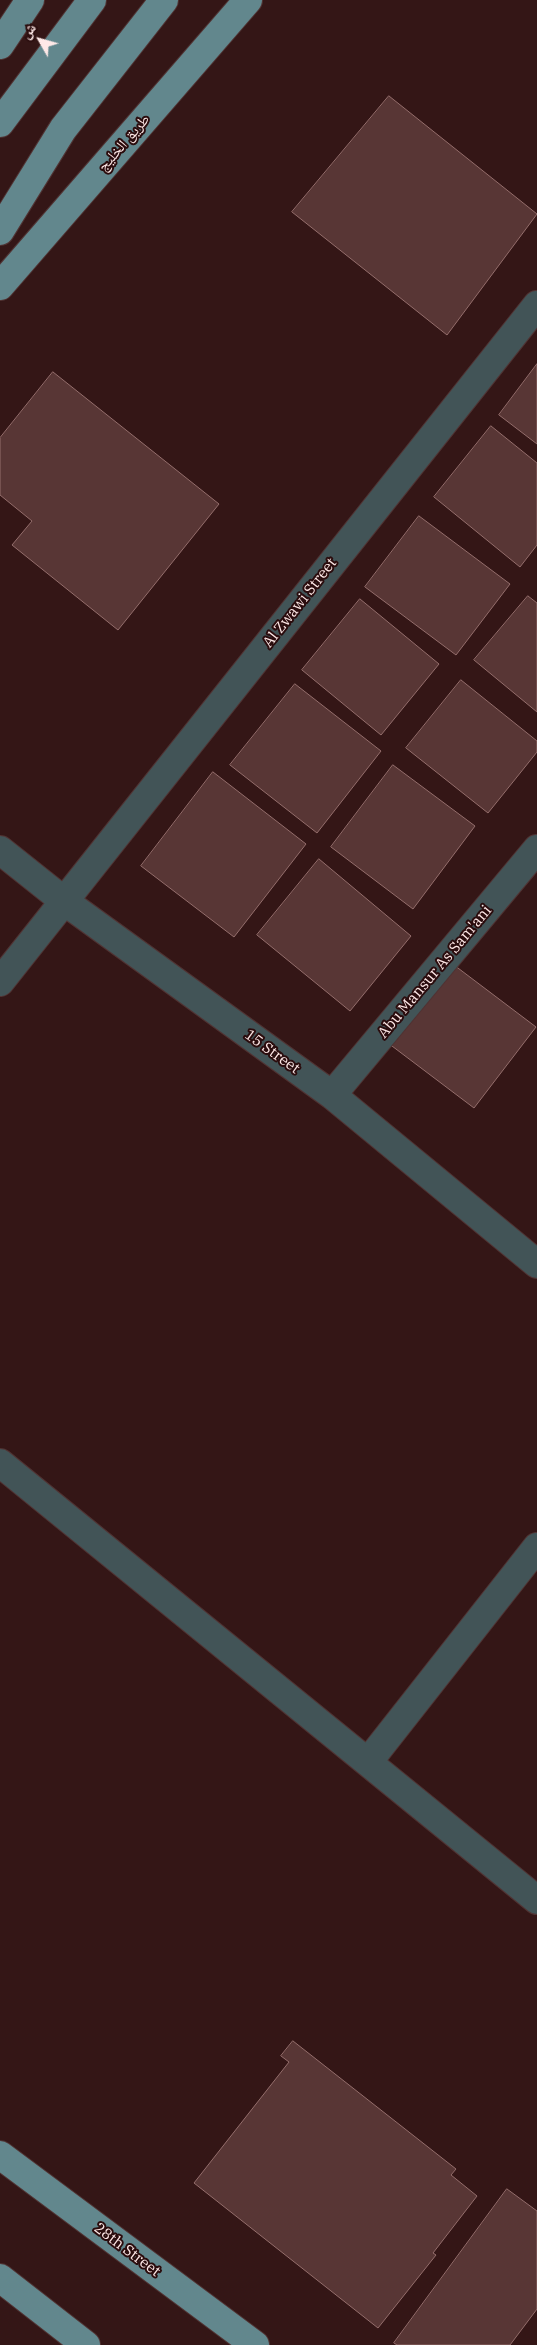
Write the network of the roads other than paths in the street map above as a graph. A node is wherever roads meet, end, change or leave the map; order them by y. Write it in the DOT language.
graph roads {
  1 [pos="30,0"];
  2 [pos="92,0"];
  3 [pos="164,0"];
  4 [pos="248,0"];
  5 [pos="0,45"];
  6 [pos="0,123"];
  7 [pos="0,231"];
  8 [pos="0,286"];
  9 [pos="537,306"];
  10 [pos="537,849"];
  11 [pos="0,850"];
  12 [pos="64,901"];
  13 [pos="0,982"];
  14 [pos="332,1095"];
  15 [pos="537,1264"];
  16 [pos="0,1463"];
  17 [pos="537,1548"];
  18 [pos="368,1762"];
  19 [pos="537,1900"];
  20 [pos="0,2155"];
  21 [pos="0,2278"];
  22 [pos="86,2345"];
  23 [pos="254,2345"];
  1 -- 5 [label="main road"];
  2 -- 6 [label="main road"];
  3 -- 7 [label="main road"];
  4 -- 8 [label="main road, طريق الخليج"];
  9 -- 12 [label="street, Al Zwawi Street"];
  10 -- 14 [label="street, Abu Mansur As Sam'ani"];
  11 -- 12 [label="street, 15 Street"];
  12 -- 13 [label="street, Al Zwawi Street"];
  12 -- 14 [label="street, 15 Street"];
  14 -- 15 [label="street, 15 Street"];
  16 -- 18 [label="street"];
  17 -- 18 [label="street"];
  18 -- 19 [label="street"];
  20 -- 23 [label="main road, 28th Street"];
  21 -- 22 [label="main road"];
}
